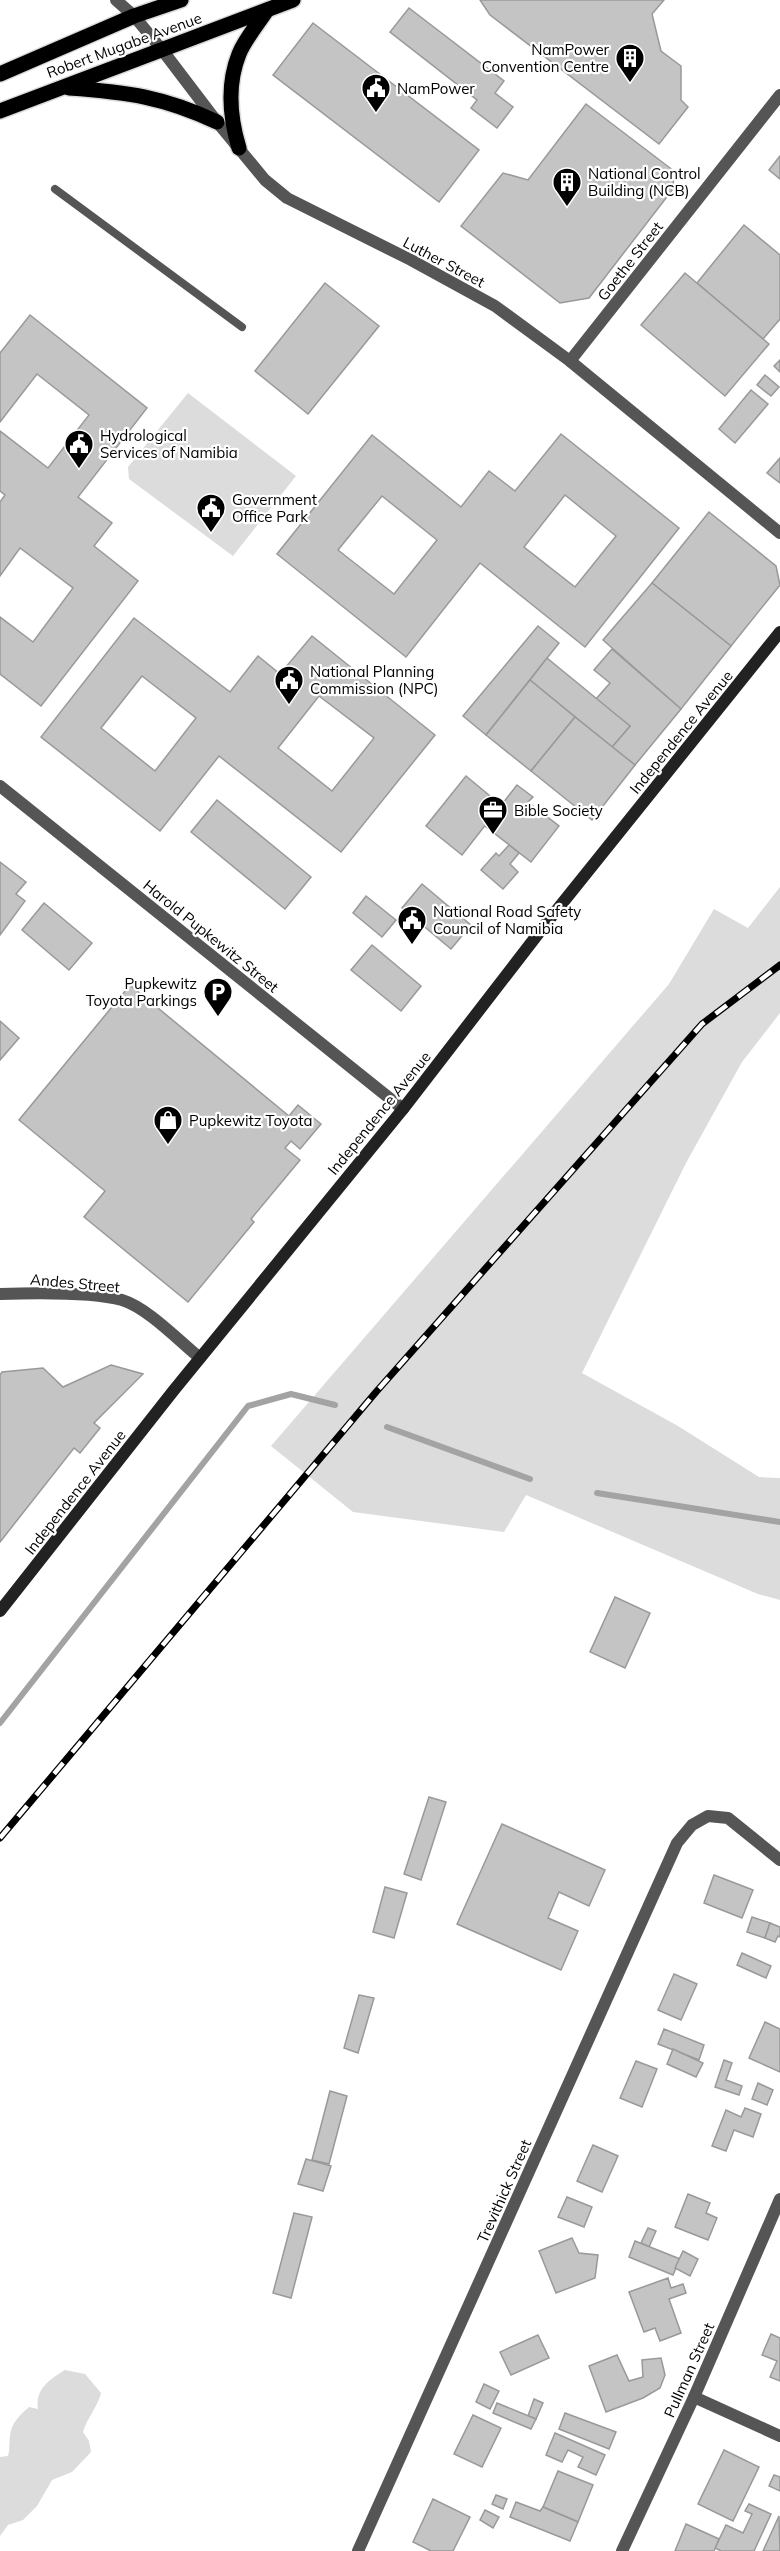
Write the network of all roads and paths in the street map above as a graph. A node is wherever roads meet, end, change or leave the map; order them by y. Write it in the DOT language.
graph roads {
  1 [pos="116,0"];
  2 [pos="181,0"];
  3 [pos="293,0"];
  4 [pos="267,10"];
  5 [pos="134,16"];
  6 [pos="163,51"];
  7 [pos="0,74"];
  8 [pos="62,87"];
  9 [pos="780,95"];
  10 [pos="0,111"];
  11 [pos="217,122"];
  12 [pos="239,148"];
  13 [pos="55,189"];
  14 [pos="242,327"];
  15 [pos="570,361"];
  16 [pos="780,533"];
  17 [pos="780,632"];
  18 [pos="0,786"];
  19 [pos="403,1109"];
  20 [pos="0,1294"];
  21 [pos="200,1359"];
  22 [pos="0,1611"];
  23 [pos="780,1860"];
  24 [pos="780,2199"];
  25 [pos="694,2397"];
  26 [pos="780,2436"];
  27 [pos="358,2551"];
  28 [pos="622,2551"];
  1 -- 5 [label="street, Luther Street"];
  2 -- 5 [label="main road, Robert Mugabe Avenue"];
  3 -- 4 [label="main road, Robert Mugabe Avenue"];
  4 -- 6 [label="main road, Robert Mugabe Avenue"];
  4 -- 12 [label="main road"];
  5 -- 6 [label="street, Luther Street"];
  5 -- 7 [label="main road, Robert Mugabe Avenue"];
  6 -- 8 [label="main road, Robert Mugabe Avenue"];
  6 -- 11 [label="street, Luther Street"];
  8 -- 10 [label="main road, Robert Mugabe Avenue"];
  8 -- 11 [label="main road"];
  9 -- 15 [label="street, Goethe Street"];
  11 -- 12 [label="street, Luther Street"];
  12 -- 15 [label="street, Luther Street"];
  13 -- 14 [label="lane"];
  15 -- 16 [label="street, Luther Street"];
  17 -- 19 [label="main road, Independence Avenue"];
  18 -- 19 [label="street, Harold Pupkewitz Street"];
  19 -- 21 [label="main road, Independence Avenue"];
  20 -- 21 [label="street, Andes Street"];
  21 -- 22 [label="main road, Independence Avenue"];
  23 -- 27 [label="street, Trevithick Street"];
  24 -- 25 [label="street, Pullman Street"];
  25 -- 26 [label="street"];
  25 -- 28 [label="street, Pullman Street"];
}
